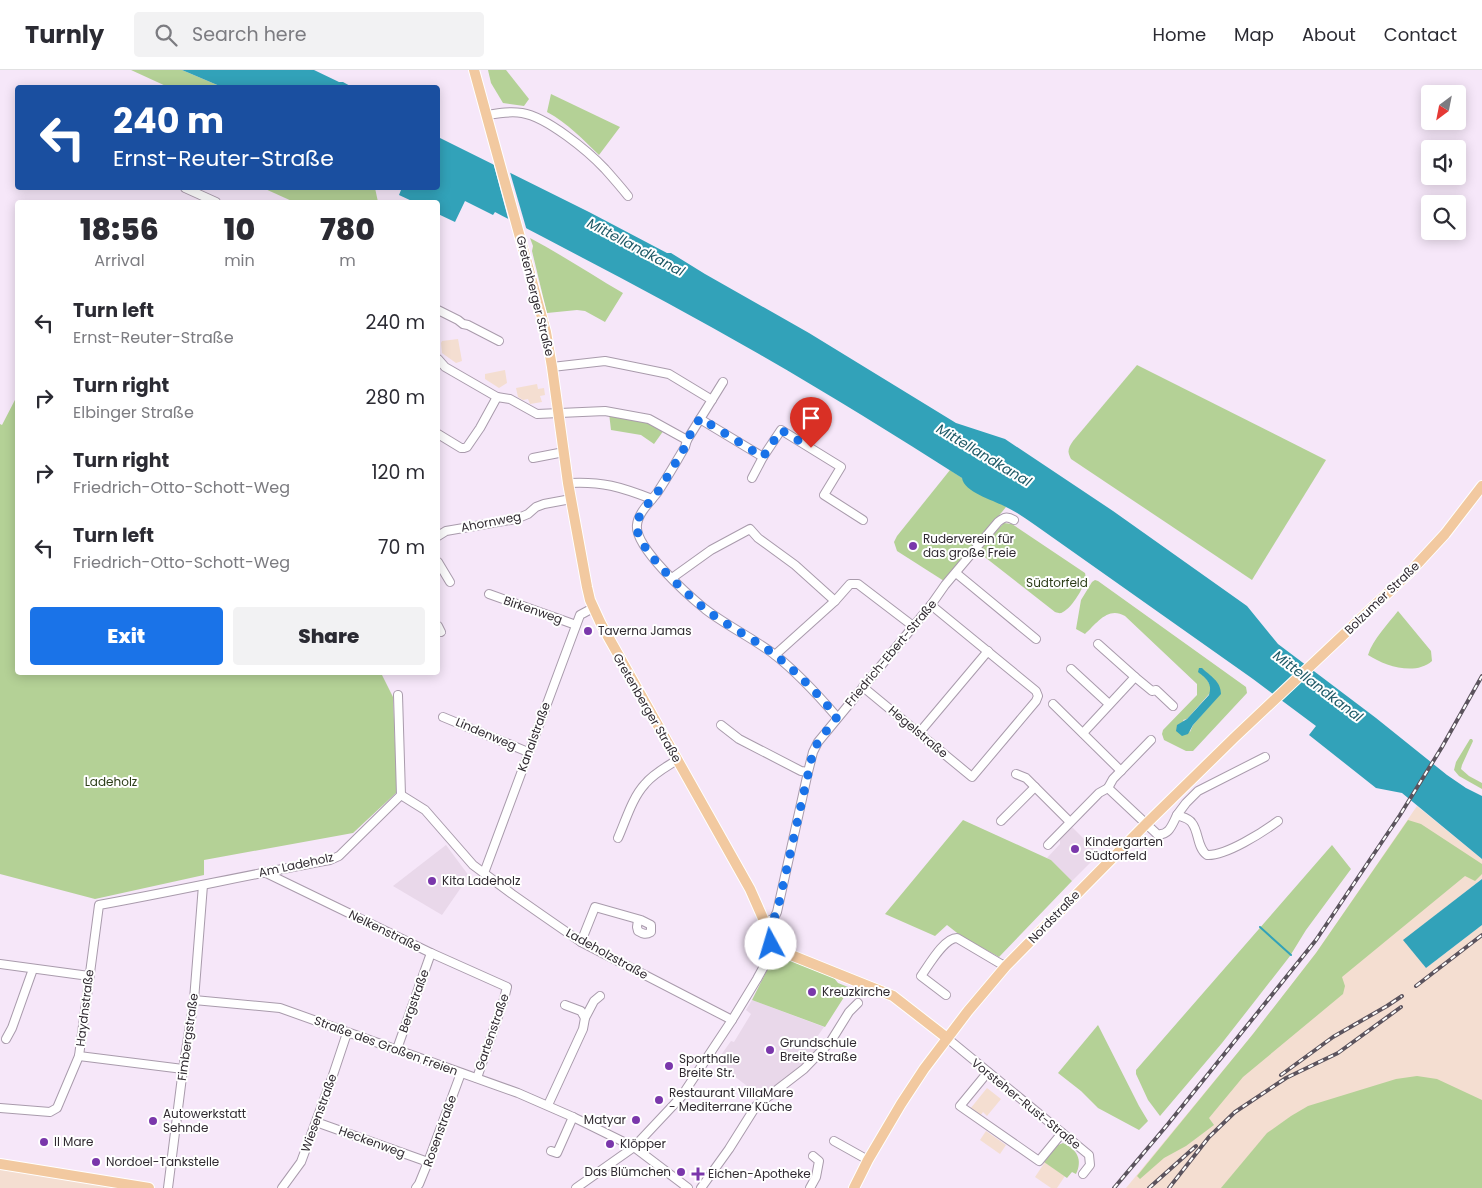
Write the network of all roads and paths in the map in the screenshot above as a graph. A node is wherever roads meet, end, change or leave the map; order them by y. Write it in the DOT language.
graph roads {
  1 [pos="474,70"];
  2 [pos="487,116"];
  3 [pos="189,190"];
  4 [pos="628,196"];
  5 [pos="211,200"];
  6 [pos="440,311"];
  7 [pos="499,341"];
  8 [pos="440,361"];
  9 [pos="552,367"];
  10 [pos="723,382"];
  11 [pos="497,397"];
  12 [pos="712,400"];
  13 [pos="558,413"];
  14 [pos="700,418"];
  15 [pos="440,435"];
  16 [pos="687,440"];
  17 [pos="564,452"];
  18 [pos="763,457"];
  19 [pos="534,458"];
  20 [pos="752,478"];
  21 [pos="568,483"];
  22 [pos="1482,486"];
  23 [pos="571,499"];
  24 [pos="652,499"];
  25 [pos="863,520"];
  26 [pos="1014,520"];
  27 [pos="440,535"];
  28 [pos="440,565"];
  29 [pos="956,572"];
  30 [pos="672,578"];
  31 [pos="450,582"];
  32 [pos="489,594"];
  33 [pos="835,601"];
  34 [pos="931,605"];
  35 [pos="593,608"];
  36 [pos="576,625"];
  37 [pos="913,626"];
  38 [pos="1036,638"];
  39 [pos="1098,644"];
  40 [pos="988,651"];
  41 [pos="775,655"];
  42 [pos="1071,669"];
  43 [pos="1135,677"];
  44 [pos="863,687"];
  45 [pos="398,695"];
  46 [pos="1273,702"];
  47 [pos="1053,704"];
  48 [pos="1109,704"];
  49 [pos="1173,706"];
  50 [pos="443,717"];
  51 [pos="837,717"];
  52 [pos="721,725"];
  53 [pos="920,733"];
  54 [pos="1083,733"];
  55 [pos="1151,740"];
  56 [pos="528,752"];
  57 [pos="1265,757"];
  58 [pos="677,760"];
  59 [pos="1121,771"];
  60 [pos="808,772"];
  61 [pos="1016,774"];
  62 [pos="1035,787"];
  63 [pos="1108,788"];
  64 [pos="401,795"];
  65 [pos="1177,815"];
  66 [pos="1278,821"];
  67 [pos="1002,822"];
  68 [pos="1070,822"];
  69 [pos="1146,824"];
  70 [pos="618,838"];
  71 [pos="1048,845"];
  72 [pos="264,872"];
  73 [pos="484,873"];
  74 [pos="203,885"];
  75 [pos="99,905"];
  76 [pos="638,920"];
  77 [pos="766,923"];
  78 [pos="581,942"];
  79 [pos="774,948"];
  80 [pos="431,953"];
  81 [pos="0,964"];
  82 [pos="1006,966"];
  83 [pos="33,969"];
  84 [pos="89,976"];
  85 [pos="507,987"];
  86 [pos="946,995"];
  87 [pos="600,996"];
  88 [pos="194,1000"];
  89 [pos="858,1003"];
  90 [pos="565,1005"];
  91 [pos="585,1018"];
  92 [pos="732,1020"];
  93 [pos="347,1033"];
  94 [pos="947,1038"];
  95 [pos="6,1039"];
  96 [pos="396,1049"];
  97 [pos="79,1056"];
  98 [pos="183,1069"];
  99 [pos="988,1072"];
  100 [pos="461,1073"];
  101 [pos="477,1078"];
  102 [pos="548,1105"];
  103 [pos="0,1108"];
  104 [pos="573,1117"];
  105 [pos="316,1122"];
  106 [pos="1062,1133"];
  107 [pos="834,1141"];
  108 [pos="634,1147"];
  109 [pos="551,1151"];
  110 [pos="813,1156"];
  111 [pos="868,1160"];
  112 [pos="428,1162"];
  113 [pos="0,1164"];
  114 [pos="1083,1174"];
  115 [pos="149,1188"];
  116 [pos="168,1188"];
  117 [pos="282,1188"];
  118 [pos="416,1188"];
  119 [pos="576,1188"];
  120 [pos="688,1188"];
  121 [pos="701,1188"];
  122 [pos="810,1188"];
  123 [pos="854,1188"];
  1 -- 2 [label="main road"];
  2 -- 4 [label="street"];
  2 -- 9 [label="main road, Gretenberger Straße"];
  3 -- 5 [label="street"];
  6 -- 7 [label="street"];
  8 -- 11 [label="street"];
  9 -- 12 [label="street"];
  9 -- 13 [label="main road, Gretenberger Straße"];
  10 -- 12 [label="street"];
  11 -- 13 [label="street"];
  11 -- 15 [label="street"];
  12 -- 14 [label="street"];
  13 -- 16 [label="street"];
  13 -- 17 [label="main road, Gretenberger Straße"];
  14 -- 16 [label="street"];
  14 -- 18 [label="street"];
  16 -- 24 [label="street"];
  17 -- 19 [label="street"];
  17 -- 21 [label="main road, Gretenberger Straße"];
  18 -- 20 [label="street"];
  18 -- 25 [label="street"];
  21 -- 23 [label="main road, Gretenberger Straße"];
  21 -- 24 [label="street"];
  22 -- 46 [label="main road, Bolzumer Straße"];
  23 -- 27 [label="street, Ahornweg"];
  23 -- 35 [label="main road, Gretenberger Straße"];
  24 -- 30 [label="street"];
  26 -- 29 [label="street, Friedrich-Ebert-Straße"];
  28 -- 31 [label="street"];
  29 -- 34 [label="street, Friedrich-Ebert-Straße"];
  29 -- 38 [label="street"];
  30 -- 33 [label="street"];
  30 -- 41 [label="street"];
  32 -- 36 [label="street, Birkenweg"];
  33 -- 37 [label="street"];
  33 -- 41 [label="street"];
  34 -- 37 [label="street, Friedrich-Ebert-Straße"];
  34 -- 40 [label="street"];
  35 -- 36 [label="street, Kanalstraße"];
  35 -- 58 [label="main road, Gretenberger Straße"];
  36 -- 56 [label="street, Kanalstraße"];
  37 -- 44 [label="street, Friedrich-Ebert-Straße"];
  39 -- 43 [label="street"];
  40 -- 53 [label="street"];
  40 -- 53 [label="street, Hegelstraße"];
  41 -- 51 [label="street"];
  42 -- 48 [label="street"];
  43 -- 48 [label="street"];
  43 -- 49 [label="street"];
  44 -- 51 [label="street, Friedrich-Ebert-Straße"];
  44 -- 53 [label="street, Hegelstraße"];
  45 -- 64 [label="street"];
  46 -- 69 [label="main road, Nordstraße"];
  47 -- 54 [label="street"];
  48 -- 54 [label="street"];
  50 -- 56 [label="street, Lindenweg"];
  51 -- 60 [label="street, Friedrich-Ebert-Straße"];
  52 -- 60 [label="street"];
  54 -- 59 [label="street"];
  55 -- 59 [label="street"];
  56 -- 73 [label="street, Kanalstraße"];
  57 -- 65 [label="street"];
  58 -- 70 [label="street"];
  58 -- 77 [label="main road, Gretenberger Straße"];
  59 -- 63 [label="street"];
  60 -- 77 [label="street, Friedrich-Ebert-Straße"];
  61 -- 62 [label="street"];
  62 -- 67 [label="street"];
  62 -- 68 [label="street"];
  63 -- 68 [label="street"];
  63 -- 69 [label="street"];
  64 -- 72 [label="street, Am Ladeholz"];
  64 -- 73 [label="street, Ladeholzstraße"];
  65 -- 66 [label="street"];
  65 -- 69 [label="street"];
  68 -- 71 [label="street"];
  69 -- 82 [label="main road, Nordstraße"];
  72 -- 74 [label="street, Am Ladeholz"];
  72 -- 80 [label="street, Nelkenstraße"];
  73 -- 78 [label="street, Ladeholzstraße"];
  74 -- 75 [label="street, Am Ladeholz"];
  74 -- 88 [label="street, Fimbergstraße"];
  75 -- 84 [label="street, Haydnstraße"];
  76 -- 78 [label="street"];
  77 -- 79 [label="main road, Gretenberger Straße"];
  78 -- 92 [label="street, Ladeholzstraße"];
  79 -- 92 [label="street"];
  79 -- 94 [label="main road"];
  80 -- 85 [label="street, Nelkenstraße"];
  80 -- 96 [label="street, Bergstraße"];
  81 -- 83 [label="street"];
  82 -- 86 [label="street"];
  82 -- 94 [label="main road, Nordstraße"];
  83 -- 84 [label="street"];
  83 -- 95 [label="street"];
  84 -- 97 [label="street, Haydnstraße"];
  85 -- 101 [label="street, Gartenstraße"];
  87 -- 91 [label="street"];
  88 -- 93 [label="street, Straße des Großen Freien"];
  88 -- 98 [label="street, Fimbergstraße"];
  89 -- 121 [label="street"];
  90 -- 91 [label="street"];
  91 -- 102 [label="street"];
  92 -- 108 [label="street"];
  93 -- 96 [label="street, Straße des Großen Freien"];
  93 -- 105 [label="street, Wiesenstraße"];
  94 -- 99 [label="street, Vorsteher-Rust-Straße"];
  94 -- 111 [label="main road, Nordstraße"];
  96 -- 100 [label="street, Straße des Großen Freien"];
  97 -- 98 [label="street"];
  97 -- 103 [label="street, Haydnstraße"];
  98 -- 116 [label="street, Fimbergstraße"];
  99 -- 106 [label="street, Vorsteher-Rust-Straße"];
  99 -- 106 [label="street"];
  100 -- 101 [label="street, Straße des Großen Freien"];
  100 -- 112 [label="street, Rosenstraße"];
  101 -- 102 [label="street, Straße des Großen Freien"];
  102 -- 104 [label="street, Straße des Großen Freien"];
  104 -- 108 [label="street, Straße des Großen Freien"];
  104 -- 109 [label="street"];
  105 -- 112 [label="street, Heckenweg"];
  105 -- 117 [label="street, Wiesenstraße"];
  106 -- 114 [label="street, Vorsteher-Rust-Straße"];
  107 -- 111 [label="street"];
  108 -- 119 [label="street"];
  108 -- 120 [label="street, Straße des Großen Freien"];
  110 -- 122 [label="street"];
  111 -- 123 [label="main road, Nordstraße"];
  112 -- 118 [label="street, Rosenstraße"];
  113 -- 115 [label="main road"];
}
